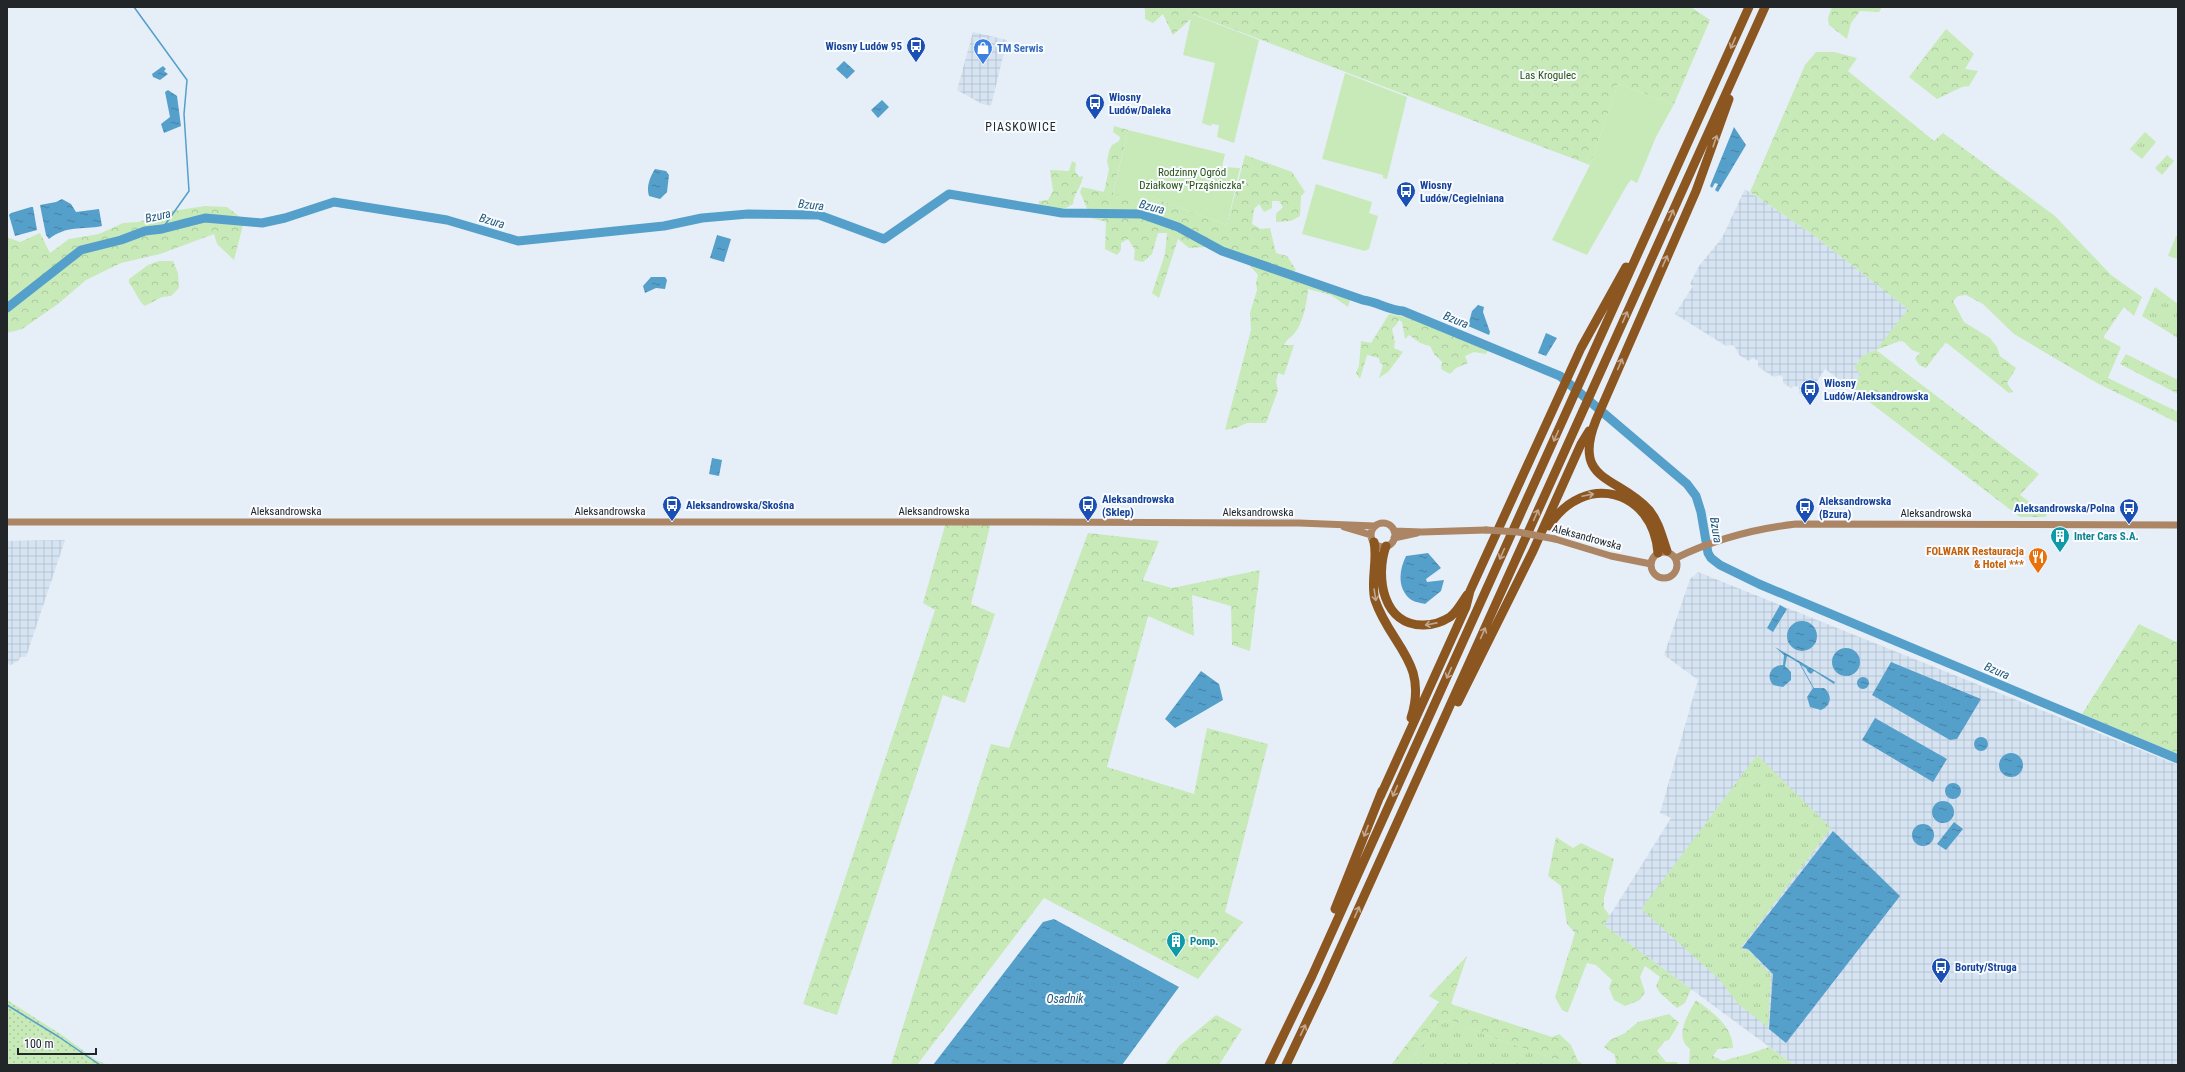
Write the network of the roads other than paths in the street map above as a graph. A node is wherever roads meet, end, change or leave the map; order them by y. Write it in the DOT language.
graph roads {
  1 [pos="1749,7"];
  2 [pos="1765,7"];
  3 [pos="1745,53"];
  4 [pos="1616,292"];
  5 [pos="1596,420"];
  6 [pos="7,522"];
  7 [pos="1332,524"];
  8 [pos="2178,525"];
  9 [pos="1375,526"];
  10 [pos="1394,534"];
  11 [pos="1372,538"];
  12 [pos="1386,546"];
  13 [pos="1533,551"];
  14 [pos="1662,552"];
  15 [pos="1676,558"];
  16 [pos="1651,564"];
  17 [pos="1470,591"];
  18 [pos="1426,758"];
  19 [pos="1380,797"];
  20 [pos="1312,976"];
  21 [pos="1269,1065"];
  22 [pos="1286,1065"];
  1 -- 4 [label="highway, one-way"];
  2 -- 3 [label="highway"];
  5 -- 3 [label="highway, one-way"];
  18 -- 3 [label="highway, one-way"];
  4 -- 17 [label="highway"];
  4 -- 20 [label="highway, one-way"];
  5 -- 13 [label="highway"];
  5 -- 14 [label="highway"];
  6 -- 7 [label="main road, Aleksandrowska"];
  7 -- 9 [label="main road, Aleksandrowska"];
  7 -- 11 [label="main road, Aleksandrowska"];
  8 -- 15 [label="main road, Aleksandrowska"];
  9 -- 10 [label="main road"];
  9 -- 11 [label="main road"];
  10 -- 12 [label="main road"];
  10 -- 16 [label="main road, Aleksandrowska, bridge"];
  11 -- 12 [label="main road"];
  11 -- 19 [label="highway, one-way"];
  17 -- 12 [label="highway, one-way"];
  13 -- 14 [label="highway, one-way"];
  13 -- 18 [label="highway"];
  14 -- 15 [label="main road"];
  14 -- 16 [label="main road"];
  15 -- 16 [label="main road"];
  17 -- 19 [label="highway"];
  22 -- 18 [label="highway, one-way"];
  19 -- 20 [label="highway, one-way"];
  20 -- 21 [label="highway"];
}
